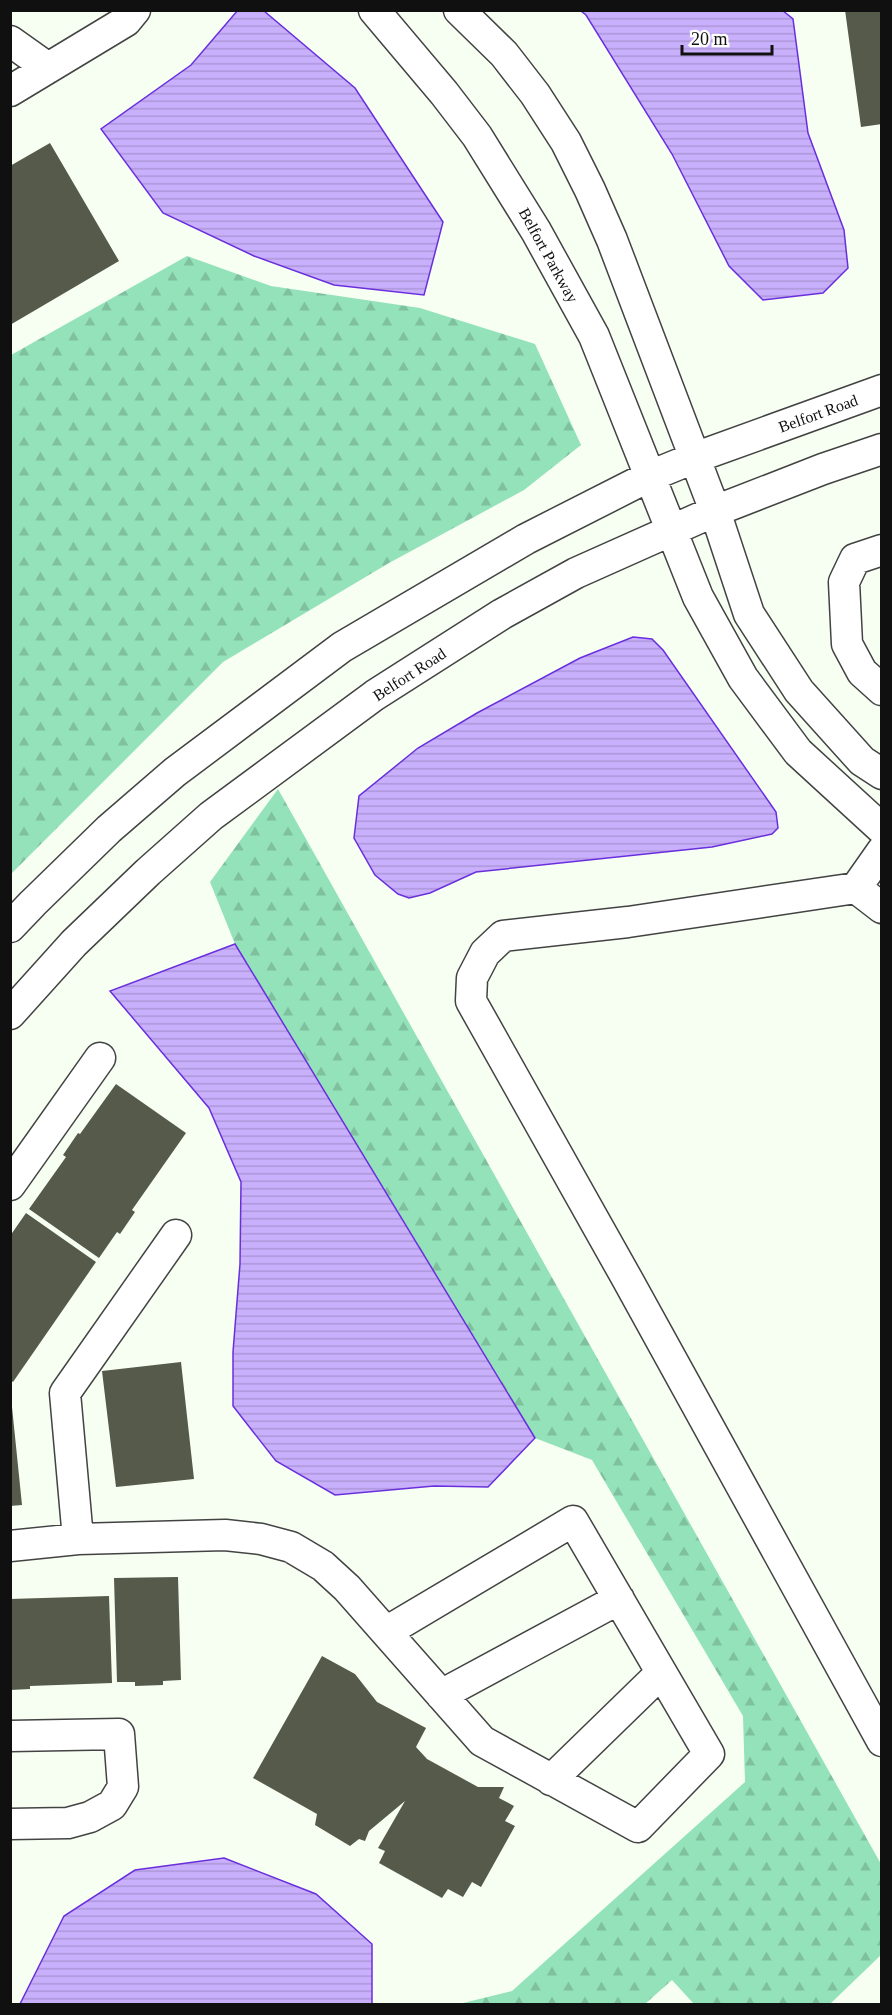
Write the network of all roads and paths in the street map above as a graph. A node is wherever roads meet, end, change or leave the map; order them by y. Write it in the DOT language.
graph roads {
  1 [pos="374,10"];
  2 [pos="459,10"];
  3 [pos="124,14"];
  4 [pos="10,41"];
  5 [pos="48,68"];
  6 [pos="10,91"];
  7 [pos="882,390"];
  8 [pos="882,449"];
  9 [pos="694,458"];
  10 [pos="650,477"];
  11 [pos="715,511"];
  12 [pos="672,529"];
  13 [pos="882,550"];
  14 [pos="882,690"];
  15 [pos="882,774"];
  16 [pos="882,829"];
  17 [pos="882,850"];
  18 [pos="856,888"];
  19 [pos="882,908"];
  20 [pos="10,927"];
  21 [pos="10,1014"];
  22 [pos="100,1058"];
  23 [pos="10,1185"];
  24 [pos="176,1235"];
  25 [pos="78,1539"];
  26 [pos="10,1546"];
  27 [pos="619,1599"];
  28 [pos="386,1632"];
  29 [pos="661,1673"];
  30 [pos="441,1695"];
  31 [pos="10,1736"];
  32 [pos="882,1741"];
  33 [pos="551,1780"];
  34 [pos="10,1824"];
  1 -- 10 [label="street, Belfort Parkway"];
  2 -- 9 [label="street"];
  3 -- 5 [label="street"];
  4 -- 5 [label="street"];
  5 -- 6 [label="street"];
  7 -- 9 [label="street, Belfort Road"];
  8 -- 11 [label="street, Belfort Road"];
  9 -- 10 [label="street, Belfort Road"];
  9 -- 11 [label="street"];
  10 -- 12 [label="street, Belfort Parkway"];
  10 -- 20 [label="street, Belfort Road"];
  11 -- 12 [label="street, Belfort Road"];
  11 -- 15 [label="street"];
  12 -- 16 [label="street, Belfort Parkway"];
  12 -- 21 [label="street, Belfort Road"];
  13 -- 14 [label="street"];
  17 -- 18 [label="street"];
  18 -- 19 [label="street"];
  18 -- 32 [label="street"];
  22 -- 23 [label="street"];
  24 -- 25 [label="street"];
  25 -- 26 [label="street"];
  25 -- 28 [label="street"];
  27 -- 28 [label="street"];
  27 -- 29 [label="street"];
  27 -- 30 [label="street"];
  28 -- 30 [label="street"];
  29 -- 33 [label="street"];
  29 -- 33 [label="street"];
  30 -- 33 [label="street"];
  31 -- 34 [label="street"];
}
